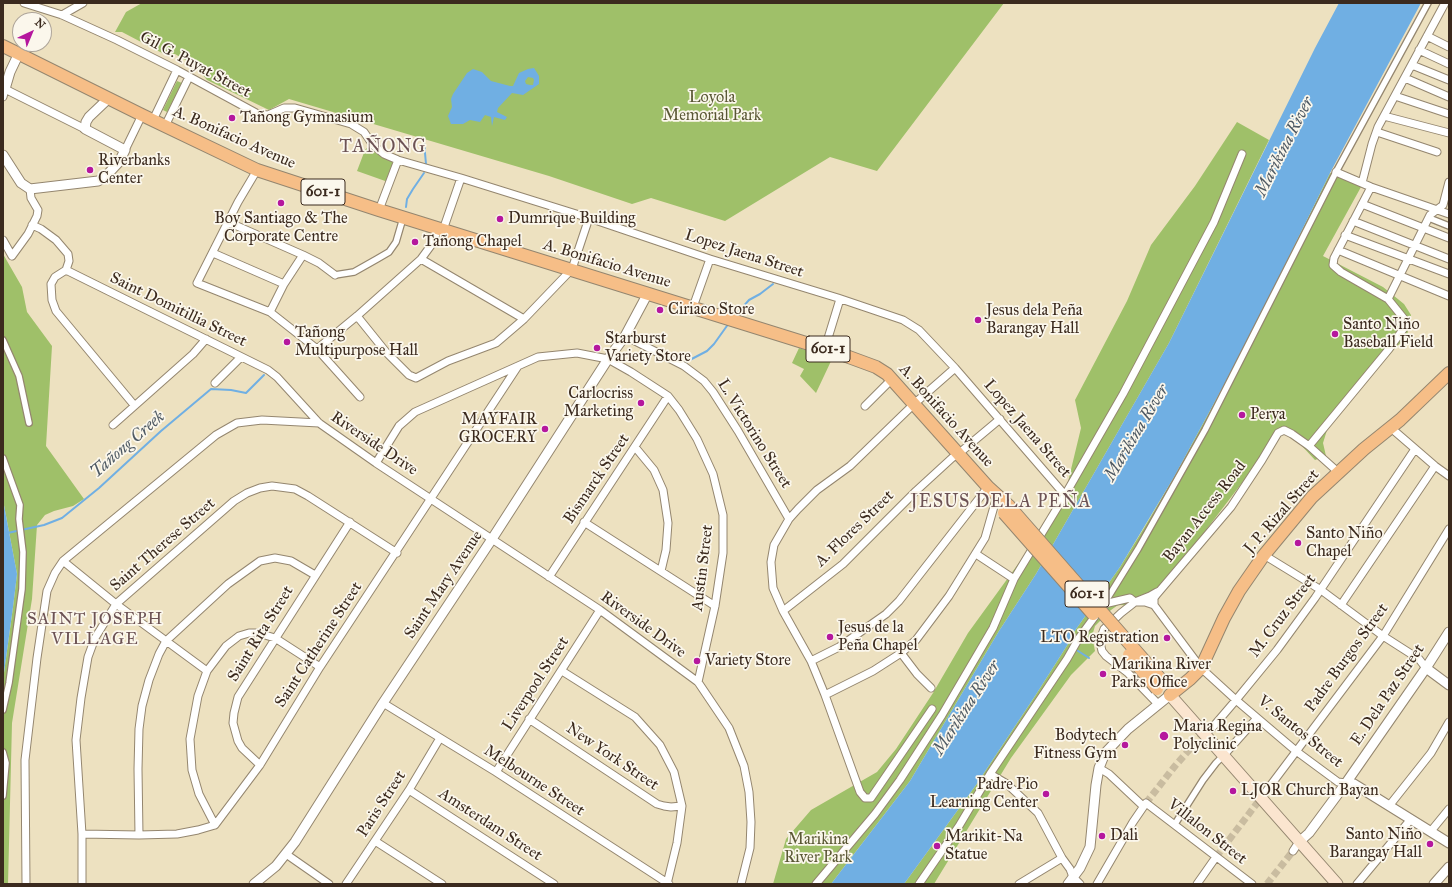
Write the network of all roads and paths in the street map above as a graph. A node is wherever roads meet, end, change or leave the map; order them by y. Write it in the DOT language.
graph roads {
  1 [pos="24,3"];
  2 [pos="84,3"];
  3 [pos="1428,3"];
  4 [pos="1445,3"];
  5 [pos="62,15"];
  6 [pos="1427,36"];
  7 [pos="3,46"];
  8 [pos="1449,47"];
  9 [pos="1419,50"];
  10 [pos="19,54"];
  11 [pos="1449,64"];
  12 [pos="1412,65"];
  13 [pos="177,70"];
  14 [pos="189,77"];
  15 [pos="1405,78"];
  16 [pos="1449,80"];
  17 [pos="4,91"];
  18 [pos="1395,96"];
  19 [pos="1449,97"];
  20 [pos="109,98"];
  21 [pos="1449,114"];
  22 [pos="142,115"];
  23 [pos="1384,116"];
  24 [pos="154,120"];
  25 [pos="165,126"];
  26 [pos="85,129"];
  27 [pos="1377,132"];
  28 [pos="1449,133"];
  29 [pos="125,150"];
  30 [pos="1437,152"];
  31 [pos="1242,154"];
  32 [pos="3,155"];
  33 [pos="398,160"];
  34 [pos="257,170"];
  35 [pos="1336,172"];
  36 [pos="461,178"];
  37 [pos="1449,182"];
  38 [pos="1365,185"];
  39 [pos="30,189"];
  40 [pos="1362,204"];
  41 [pos="379,210"];
  42 [pos="1436,210"];
  43 [pos="1449,214"];
  44 [pos="403,218"];
  45 [pos="589,218"];
  46 [pos="1429,218"];
  47 [pos="1353,221"];
  48 [pos="228,222"];
  49 [pos="32,225"];
  50 [pos="1449,226"];
  51 [pos="1424,228"];
  52 [pos="440,229"];
  53 [pos="1346,235"];
  54 [pos="1449,238"];
  55 [pos="3,240"];
  56 [pos="1415,246"];
  57 [pos="1338,250"];
  58 [pos="213,253"];
  59 [pos="303,255"];
  60 [pos="420,259"];
  61 [pos="710,259"];
  62 [pos="1408,259"];
  63 [pos="1449,259"];
  64 [pos="572,269"];
  65 [pos="66,270"];
  66 [pos="1449,274"];
  67 [pos="335,275"];
  68 [pos="1400,276"];
  69 [pos="284,284"];
  70 [pos="648,294"];
  71 [pos="1449,296"];
  72 [pos="840,299"];
  73 [pos="1388,299"];
  74 [pos="693,307"];
  75 [pos="270,312"];
  76 [pos="357,316"];
  77 [pos="524,319"];
  78 [pos="625,336"];
  79 [pos="206,339"];
  80 [pos="3,340"];
  81 [pos="825,348"];
  82 [pos="317,349"];
  83 [pos="242,357"];
  84 [pos="608,359"];
  85 [pos="518,366"];
  86 [pos="956,368"];
  87 [pos="1449,373"];
  88 [pos="892,379"];
  89 [pos="215,383"];
  90 [pos="668,396"];
  91 [pos="360,397"];
  92 [pos="914,404"];
  93 [pos="134,405"];
  94 [pos="865,406"];
  95 [pos="1000,419"];
  96 [pos="29,423"];
  97 [pos="319,423"];
  98 [pos="113,425"];
  99 [pos="1391,428"];
  100 [pos="1309,446"];
  101 [pos="635,447"];
  102 [pos="1415,449"];
  103 [pos="958,454"];
  104 [pos="3,458"];
  105 [pos="376,463"];
  106 [pos="1435,466"];
  107 [pos="1338,472"];
  108 [pos="1449,476"];
  109 [pos="988,487"];
  110 [pos="1065,495"];
  111 [pos="431,499"];
  112 [pos="995,503"];
  113 [pos="1007,510"];
  114 [pos="789,519"];
  115 [pos="350,522"];
  116 [pos="584,522"];
  117 [pos="1449,529"];
  118 [pos="492,539"];
  119 [pos="396,553"];
  120 [pos="976,554"];
  121 [pos="1264,555"];
  122 [pos="63,562"];
  123 [pos="661,571"];
  124 [pos="315,575"];
  125 [pos="549,577"];
  126 [pos="1014,579"];
  127 [pos="1162,589"];
  128 [pos="1321,590"];
  129 [pos="1135,602"];
  130 [pos="116,604"];
  131 [pos="1104,604"];
  132 [pos="1154,605"];
  133 [pos="1341,605"];
  134 [pos="715,606"];
  135 [pos="600,610"];
  136 [pos="783,611"];
  137 [pos="1097,612"];
  138 [pos="1109,625"];
  139 [pos="1449,632"];
  140 [pos="1383,636"];
  141 [pos="275,638"];
  142 [pos="166,641"];
  143 [pos="901,653"];
  144 [pos="811,661"];
  145 [pos="320,667"];
  146 [pos="1201,668"];
  147 [pos="1426,668"];
  148 [pos="206,671"];
  149 [pos="562,671"];
  150 [pos="698,682"];
  151 [pos="1449,685"];
  152 [pos="931,688"];
  153 [pos="825,695"];
  154 [pos="1170,695"];
  155 [pos="1236,700"];
  156 [pos="383,703"];
  157 [pos="1158,704"];
  158 [pos="932,709"];
  159 [pos="3,710"];
  160 [pos="1257,718"];
  161 [pos="529,719"];
  162 [pos="1449,722"];
  163 [pos="1204,733"];
  164 [pos="440,738"];
  165 [pos="1296,751"];
  166 [pos="3,752"];
  167 [pos="1224,755"];
  168 [pos="260,765"];
  169 [pos="1099,768"];
  170 [pos="496,772"];
  171 [pos="990,774"];
  172 [pos="1346,783"];
  173 [pos="409,790"];
  174 [pos="3,796"];
  175 [pos="1261,798"];
  176 [pos="1145,804"];
  177 [pos="682,806"];
  178 [pos="1390,806"];
  179 [pos="1449,809"];
  180 [pos="1412,820"];
  181 [pos="1174,824"];
  182 [pos="216,825"];
  183 [pos="1431,831"];
  184 [pos="82,834"];
  185 [pos="139,835"];
  186 [pos="375,841"];
  187 [pos="1449,843"];
  188 [pos="1296,847"];
  189 [pos="286,854"];
  190 [pos="1216,857"];
  191 [pos="1062,858"];
  192 [pos="1449,867"];
  193 [pos="1070,881"];
  194 [pos="26,884"];
  195 [pos="82,884"];
  196 [pos="254,884"];
  197 [pos="329,884"];
  198 [pos="346,884"];
  199 [pos="442,884"];
  200 [pos="554,884"];
  201 [pos="668,884"];
  202 [pos="741,884"];
  203 [pos="816,884"];
  204 [pos="919,884"];
  205 [pos="1020,884"];
  206 [pos="1080,884"];
  207 [pos="1097,884"];
  208 [pos="1197,884"];
  209 [pos="1252,884"];
  210 [pos="1337,884"];
  211 [pos="1357,884"];
  212 [pos="1434,884"];
  1 -- 5 [label="street, Gil G. Puyat Street"];
  2 -- 5 [label="street"];
  3 -- 35 [label="street"];
  4 -- 6 [label="street"];
  5 -- 13 [label="street, Gil G. Puyat Street"];
  6 -- 8 [label="street"];
  6 -- 9 [label="street"];
  7 -- 10 [label="main road, A. Bonifacio Avenue / 601-1"];
  9 -- 11 [label="street"];
  9 -- 12 [label="street"];
  10 -- 17 [label="street"];
  10 -- 20 [label="main road, A. Bonifacio Avenue / 601-1"];
  12 -- 15 [label="street"];
  12 -- 16 [label="street"];
  13 -- 14 [label="street, Gil G. Puyat Street"];
  13 -- 24 [label="street"];
  14 -- 25 [label="street"];
  14 -- 33 [label="street, Gil G. Puyat Street"];
  15 -- 18 [label="street"];
  15 -- 19 [label="street"];
  17 -- 26 [label="street"];
  18 -- 21 [label="street"];
  18 -- 23 [label="street"];
  20 -- 22 [label="main road, A. Bonifacio Avenue / 601-1"];
  20 -- 26 [label="street"];
  22 -- 24 [label="main road, A. Bonifacio Avenue / 601-1"];
  22 -- 29 [label="street"];
  23 -- 27 [label="street"];
  23 -- 28 [label="street"];
  24 -- 25 [label="main road, A. Bonifacio Avenue / 601-1"];
  25 -- 34 [label="main road, A. Bonifacio Avenue / 601-1"];
  26 -- 29 [label="street"];
  27 -- 30 [label="street"];
  27 -- 38 [label="street"];
  29 -- 39 [label="street"];
  31 -- 110 [label="street"];
  32 -- 39 [label="street"];
  33 -- 36 [label="street, Lopez Jaena Street"];
  33 -- 41 [label="street"];
  34 -- 41 [label="main road, A. Bonifacio Avenue / 601-1"];
  34 -- 48 [label="street"];
  35 -- 38 [label="street"];
  35 -- 131 [label="street"];
  36 -- 45 [label="street, Lopez Jaena Street"];
  36 -- 52 [label="street"];
  37 -- 42 [label="street"];
  38 -- 40 [label="street"];
  38 -- 42 [label="street"];
  39 -- 49 [label="street"];
  40 -- 47 [label="street"];
  40 -- 51 [label="street"];
  41 -- 44 [label="main road, A. Bonifacio Avenue / 601-1"];
  42 -- 43 [label="street"];
  42 -- 46 [label="street"];
  44 -- 52 [label="main road, A. Bonifacio Avenue / 601-1"];
  44 -- 67 [label="street"];
  45 -- 61 [label="street, Lopez Jaena Street"];
  45 -- 64 [label="street"];
  46 -- 50 [label="street"];
  46 -- 51 [label="street"];
  47 -- 53 [label="street"];
  47 -- 56 [label="street"];
  48 -- 58 [label="street"];
  48 -- 59 [label="street"];
  49 -- 55 [label="street"];
  49 -- 65 [label="street"];
  51 -- 54 [label="street"];
  51 -- 56 [label="street"];
  52 -- 60 [label="street"];
  52 -- 64 [label="main road, A. Bonifacio Avenue / 601-1"];
  53 -- 57 [label="street"];
  53 -- 62 [label="street"];
  56 -- 62 [label="street"];
  56 -- 63 [label="street"];
  57 -- 68 [label="street"];
  57 -- 73 [label="street"];
  58 -- 69 [label="street"];
  58 -- 75 [label="street"];
  59 -- 67 [label="street"];
  59 -- 69 [label="street"];
  60 -- 76 [label="street"];
  60 -- 77 [label="street"];
  61 -- 72 [label="street, Lopez Jaena Street"];
  61 -- 74 [label="street"];
  62 -- 66 [label="street"];
  62 -- 68 [label="street"];
  64 -- 70 [label="main road, A. Bonifacio Avenue / 601-1"];
  64 -- 77 [label="street"];
  65 -- 79 [label="street, Saint Domitillia Street"];
  65 -- 93 [label="street"];
  68 -- 71 [label="street"];
  68 -- 73 [label="street"];
  69 -- 75 [label="street"];
  70 -- 74 [label="main road, A. Bonifacio Avenue / 601-1"];
  70 -- 78 [label="street, Saint Mary Avenue"];
  72 -- 81 [label="street"];
  72 -- 86 [label="street, Lopez Jaena Street"];
  73 -- 100 [label="street"];
  74 -- 81 [label="main road, A. Bonifacio Avenue / 601-1"];
  75 -- 82 [label="street"];
  76 -- 77 [label="street"];
  76 -- 82 [label="street"];
  78 -- 84 [label="street, Saint Mary Avenue"];
  78 -- 114 [label="street, L. Victorino Street"];
  79 -- 83 [label="street, Saint Domitillia Street"];
  79 -- 93 [label="street"];
  80 -- 96 [label="street"];
  81 -- 88 [label="main road, A. Bonifacio Avenue / 601-1"];
  82 -- 91 [label="street"];
  83 -- 89 [label="street"];
  83 -- 97 [label="street, Saint Domitillia Street"];
  84 -- 85 [label="street, Austin Street"];
  84 -- 90 [label="street, Austin Street"];
  84 -- 118 [label="street, Saint Mary Avenue"];
  85 -- 105 [label="street, Austin Street"];
  85 -- 111 [label="street, Saint Catherine Street"];
  86 -- 92 [label="street"];
  86 -- 95 [label="street, Lopez Jaena Street"];
  87 -- 99 [label="main road, J. P. Rizal Street"];
  88 -- 92 [label="main road, A. Bonifacio Avenue / 601-1"];
  88 -- 94 [label="street"];
  90 -- 101 [label="street, Bismarck Street"];
  90 -- 134 [label="street, Austin Street"];
  92 -- 103 [label="main road, A. Bonifacio Avenue / 601-1"];
  92 -- 114 [label="street"];
  93 -- 98 [label="street"];
  95 -- 103 [label="street, A. Flores Street"];
  95 -- 110 [label="street, Lopez Jaena Street"];
  97 -- 105 [label="street, Riverside Drive"];
  97 -- 122 [label="street, Riverside Drive"];
  99 -- 102 [label="street"];
  99 -- 107 [label="main road, J. P. Rizal Street"];
  100 -- 107 [label="street, Bayan Access Road"];
  100 -- 127 [label="street, Bayan Access Road"];
  101 -- 116 [label="street, Bismarck Street"];
  101 -- 123 [label="street"];
  102 -- 106 [label="street"];
  102 -- 128 [label="street, M. Cruz Street"];
  103 -- 109 [label="main road, A. Bonifacio Avenue / 601-1"];
  103 -- 136 [label="street, A. Flores Street"];
  104 -- 159 [label="street"];
  105 -- 111 [label="street, Riverside Drive"];
  106 -- 108 [label="street"];
  106 -- 133 [label="street"];
  107 -- 121 [label="main road, J. P. Rizal Street"];
  109 -- 112 [label="main road, A. Bonifacio Avenue / 601-1"];
  109 -- 113 [label="main road, A. Bonifacio Avenue / 601-1"];
  109 -- 144 [label="street"];
  110 -- 126 [label="street"];
  111 -- 118 [label="street, Riverside Drive"];
  111 -- 119 [label="street, Saint Catherine Street"];
  112 -- 113 [label="main road, A. Bonifacio Avenue / 601-1"];
  112 -- 120 [label="street"];
  113 -- 154 [label="main road, A. Bonifacio Avenue / 601-1, bridge"];
  114 -- 136 [label="street"];
  115 -- 119 [label="street, Saint Therese Street"];
  115 -- 124 [label="street, Saint Rita Street"];
  115 -- 130 [label="street, Saint Therese Street"];
  116 -- 123 [label="street"];
  116 -- 125 [label="street, Bismarck Street"];
  117 -- 140 [label="street, Padre Burgos Street"];
  118 -- 125 [label="street, Riverside Drive"];
  118 -- 156 [label="street, Saint Mary Avenue"];
  119 -- 145 [label="street, Saint Catherine Street"];
  120 -- 126 [label="street"];
  120 -- 143 [label="street"];
  121 -- 128 [label="street"];
  121 -- 146 [label="main road, J. P. Rizal Street"];
  122 -- 130 [label="street"];
  122 -- 194 [label="street, Riverside Drive"];
  123 -- 134 [label="street"];
  124 -- 141 [label="street, Saint Rita Street"];
  124 -- 142 [label="street"];
  125 -- 135 [label="street, Riverside Drive"];
  126 -- 203 [label="street"];
  127 -- 129 [label="street, Bayan Access Road"];
  127 -- 132 [label="street, Bayan Access Road"];
  128 -- 133 [label="street"];
  128 -- 155 [label="street, M. Cruz Street"];
  129 -- 131 [label="street"];
  129 -- 132 [label="street"];
  129 -- 138 [label="street"];
  130 -- 142 [label="street"];
  130 -- 184 [label="street, Saint Therese Street"];
  131 -- 137 [label="street"];
  132 -- 146 [label="street, V. Santos Street"];
  133 -- 140 [label="street"];
  134 -- 150 [label="street, Austin Street"];
  135 -- 149 [label="street, Liverpool Street"];
  135 -- 150 [label="street, Riverside Drive"];
  136 -- 144 [label="street"];
  137 -- 138 [label="street"];
  137 -- 171 [label="street"];
  138 -- 157 [label="street"];
  139 -- 147 [label="street, E. Dela Paz Street"];
  140 -- 147 [label="street"];
  140 -- 165 [label="street, Padre Burgos Street"];
  141 -- 145 [label="street"];
  141 -- 148 [label="street"];
  141 -- 168 [label="street, Saint Rita Street"];
  142 -- 148 [label="street"];
  142 -- 185 [label="street"];
  143 -- 152 [label="street"];
  143 -- 153 [label="street"];
  144 -- 153 [label="street"];
  145 -- 168 [label="street, Saint Catherine Street"];
  146 -- 154 [label="main road, J. P. Rizal Street"];
  146 -- 155 [label="street, V. Santos Street"];
  147 -- 151 [label="street"];
  147 -- 172 [label="street, E. Dela Paz Street"];
  148 -- 182 [label="street"];
  149 -- 161 [label="street, Liverpool Street"];
  149 -- 177 [label="street"];
  150 -- 202 [label="street, Riverside Drive"];
  153 -- 158 [label="street"];
  154 -- 157 [label="street"];
  154 -- 163 [label="main road, 601-1"];
  155 -- 160 [label="street, V. Santos Street"];
  155 -- 163 [label="street, M. Cruz Street"];
  156 -- 164 [label="street, Melbourne Street"];
  156 -- 189 [label="street, Saint Mary Avenue"];
  157 -- 169 [label="street"];
  160 -- 165 [label="street, V. Santos Street"];
  160 -- 167 [label="street"];
  161 -- 170 [label="street, Liverpool Street"];
  161 -- 177 [label="street, New York Street"];
  162 -- 178 [label="street"];
  163 -- 167 [label="main road, 601-1"];
  164 -- 170 [label="street, Melbourne Street"];
  164 -- 173 [label="street, Paris Street"];
  165 -- 172 [label="street, V. Santos Street"];
  165 -- 175 [label="street, Padre Burgos Street"];
  166 -- 174 [label="street"];
  167 -- 175 [label="main road, 601-1"];
  167 -- 181 [label="street"];
  168 -- 182 [label="street, Saint Catherine Street"];
  169 -- 176 [label="street, Villalon Street"];
  169 -- 193 [label="street"];
  170 -- 201 [label="street, Melbourne Street"];
  171 -- 191 [label="street"];
  171 -- 204 [label="street"];
  172 -- 178 [label="street, V. Santos Street"];
  172 -- 188 [label="street, E. Dela Paz Street"];
  173 -- 186 [label="street, Paris Street"];
  173 -- 200 [label="street, Amsterdam Street"];
  175 -- 188 [label="main road, 601-1"];
  176 -- 181 [label="street, Villalon Street"];
  176 -- 207 [label="street"];
  177 -- 201 [label="street"];
  178 -- 180 [label="street, V. Santos Street"];
  179 -- 183 [label="street"];
  180 -- 183 [label="street, V. Santos Street"];
  180 -- 211 [label="street"];
  181 -- 190 [label="street, Villalon Street"];
  182 -- 185 [label="street"];
  183 -- 187 [label="street, V. Santos Street"];
  184 -- 185 [label="street"];
  184 -- 195 [label="street, Saint Therese Street"];
  186 -- 198 [label="street, Paris Street"];
  186 -- 199 [label="street"];
  188 -- 210 [label="main road, 601-1"];
  189 -- 196 [label="street, Saint Mary Avenue"];
  189 -- 197 [label="street"];
  190 -- 208 [label="street"];
  190 -- 209 [label="street, Villalon Street"];
  191 -- 193 [label="street"];
  191 -- 205 [label="street"];
  192 -- 212 [label="street"];
  193 -- 206 [label="street"];
}
